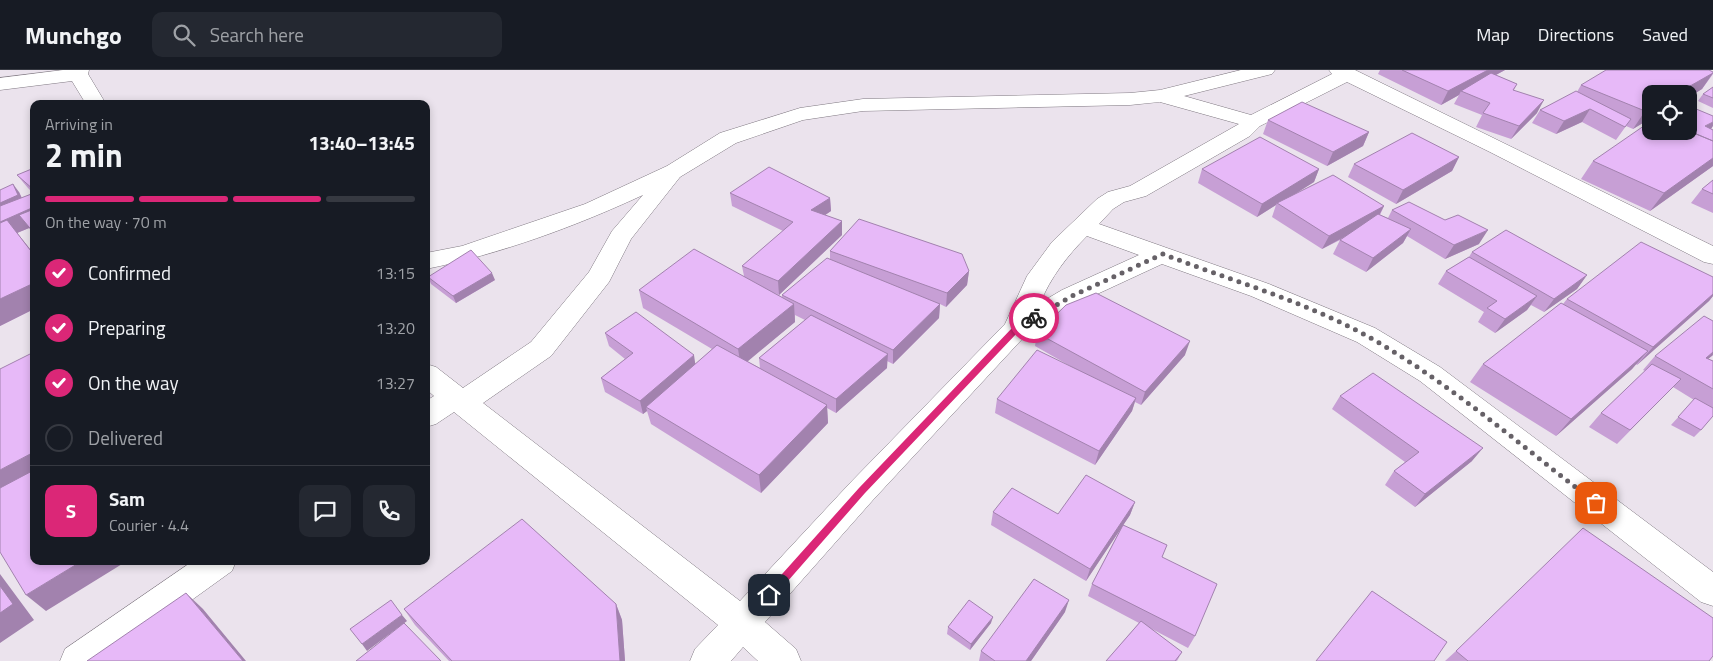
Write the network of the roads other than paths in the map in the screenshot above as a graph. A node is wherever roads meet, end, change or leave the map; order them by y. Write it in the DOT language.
graph roads {
  1 [pos="1265,70"];
  2 [pos="78,72"];
  3 [pos="1343,72"];
  4 [pos="0,84"];
  5 [pos="1160,96"];
  6 [pos="94,100"];
  7 [pos="1253,122"];
  8 [pos="675,171"];
  9 [pos="1084,227"];
  10 [pos="1163,254"];
  11 [pos="1713,256"];
  12 [pos="430,260"];
  13 [pos="1016,329"];
  14 [pos="430,377"];
  15 [pos="457,400"];
  16 [pos="430,414"];
  17 [pos="214,565"];
  18 [pos="1713,590"];
  19 [pos="743,624"];
  20 [pos="78,661"];
  21 [pos="708,661"];
  22 [pos="783,661"];
  1 -- 5 [label="street"];
  2 -- 4 [label="street"];
  2 -- 6 [label="street"];
  3 -- 7 [label="street"];
  3 -- 11 [label="street"];
  5 -- 7 [label="street"];
  5 -- 8 [label="street"];
  7 -- 9 [label="street"];
  8 -- 12 [label="street"];
  8 -- 15 [label="street"];
  9 -- 10 [label="street"];
  9 -- 13 [label="street"];
  10 -- 13 [label="street"];
  10 -- 18 [label="street"];
  13 -- 19 [label="street"];
  14 -- 15 [label="street"];
  15 -- 16 [label="street"];
  15 -- 19 [label="street"];
  17 -- 20 [label="street"];
  19 -- 21 [label="street"];
  19 -- 22 [label="street"];
}
